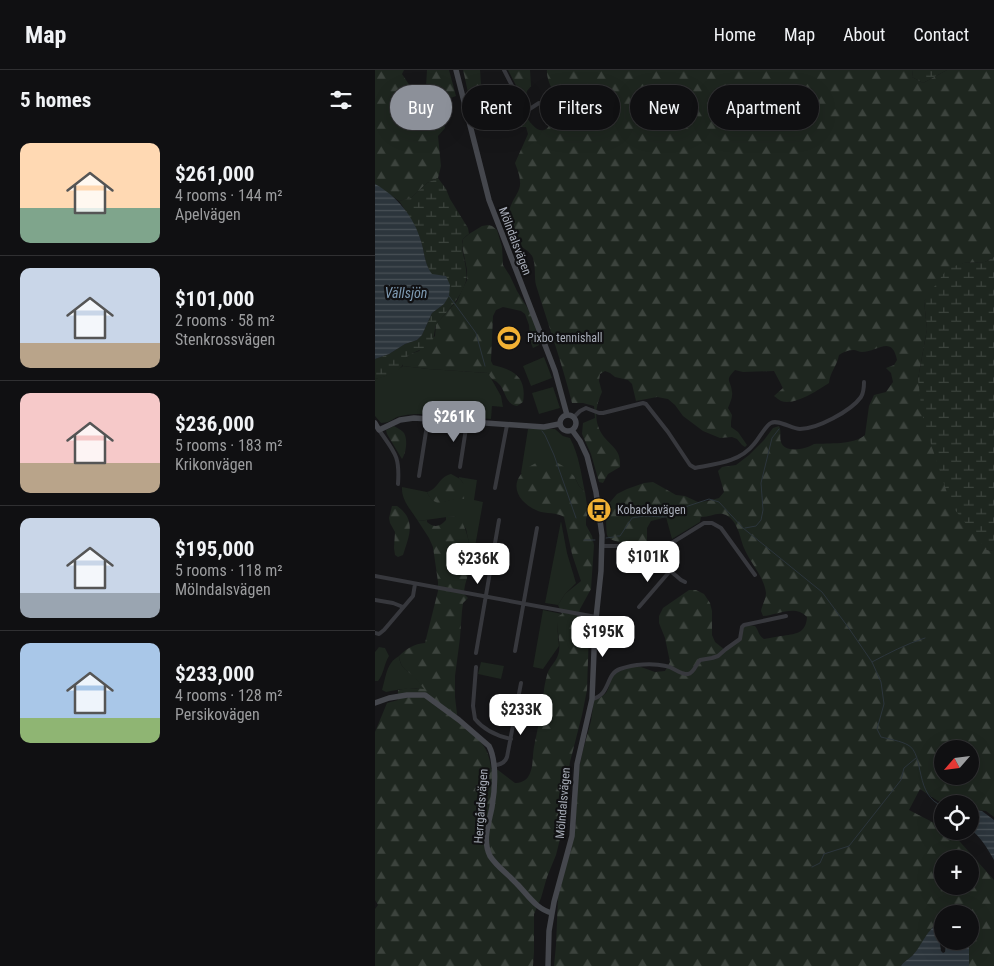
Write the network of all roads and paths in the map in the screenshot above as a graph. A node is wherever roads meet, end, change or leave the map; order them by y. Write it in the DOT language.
graph roads {
  1 [pos="456,70"];
  2 [pos="504,70"];
  3 [pos="539,103"];
  4 [pos="864,382"];
  5 [pos="567,414"];
  6 [pos="574,417"];
  7 [pos="429,420"];
  8 [pos="467,422"];
  9 [pos="375,424"];
  10 [pos="559,424"];
  11 [pos="507,425"];
  12 [pos="379,430"];
  13 [pos="572,430"];
  14 [pos="460,467"];
  15 [pos="419,476"];
  16 [pos="398,484"];
  17 [pos="495,488"];
  18 [pos="499,520"];
  19 [pos="537,528"];
  20 [pos="602,546"];
  21 [pos="646,550"];
  22 [pos="670,571"];
  23 [pos="755,575"];
  24 [pos="375,576"];
  25 [pos="685,582"];
  26 [pos="415,584"];
  27 [pos="485,597"];
  28 [pos="375,600"];
  29 [pos="523,604"];
  30 [pos="403,607"];
  31 [pos="639,607"];
  32 [pos="786,616"];
  33 [pos="596,617"];
  34 [pos="375,633"];
  35 [pos="515,651"];
  36 [pos="476,653"];
  37 [pos="476,667"];
  38 [pos="521,683"];
  39 [pos="592,699"];
  40 [pos="375,703"];
  41 [pos="511,739"];
  42 [pos="494,765"];
  43 [pos="552,913"];
  44 [pos="548,966"];
  1 -- 5 [label="street, Mölndalsvägen"];
  2 -- 3 [label="street"];
  4 -- 6 [label="street"];
  5 -- 6 [label="street"];
  5 -- 10 [label="street"];
  6 -- 13 [label="street"];
  7 -- 8 [label="street"];
  7 -- 12 [label="street"];
  7 -- 15 [label="street"];
  8 -- 11 [label="street"];
  8 -- 14 [label="street"];
  9 -- 12 [label="street"];
  10 -- 11 [label="street"];
  10 -- 13 [label="street"];
  11 -- 17 [label="street"];
  12 -- 16 [label="street"];
  13 -- 20 [label="street, Mölndalsvägen"];
  18 -- 27 [label="street"];
  19 -- 29 [label="street"];
  20 -- 21 [label="street"];
  20 -- 33 [label="street, Mölndalsvägen"];
  21 -- 22 [label="street"];
  21 -- 23 [label="street"];
  22 -- 25 [label="street"];
  22 -- 31 [label="street"];
  24 -- 26 [label="street"];
  26 -- 27 [label="street"];
  26 -- 30 [label="street"];
  27 -- 29 [label="street"];
  27 -- 36 [label="street"];
  28 -- 30 [label="street"];
  29 -- 33 [label="street"];
  29 -- 35 [label="street"];
  30 -- 34 [label="street"];
  32 -- 39 [label="street"];
  33 -- 39 [label="street, Mölndalsvägen"];
  37 -- 41 [label="street"];
  38 -- 41 [label="street"];
  39 -- 43 [label="street, Mölndalsvägen"];
  40 -- 42 [label="street, Herrgårdsvägen"];
  41 -- 42 [label="street"];
  42 -- 43 [label="street, Herrgårdsvägen"];
  43 -- 44 [label="street, Mölndalsvägen"];
}
